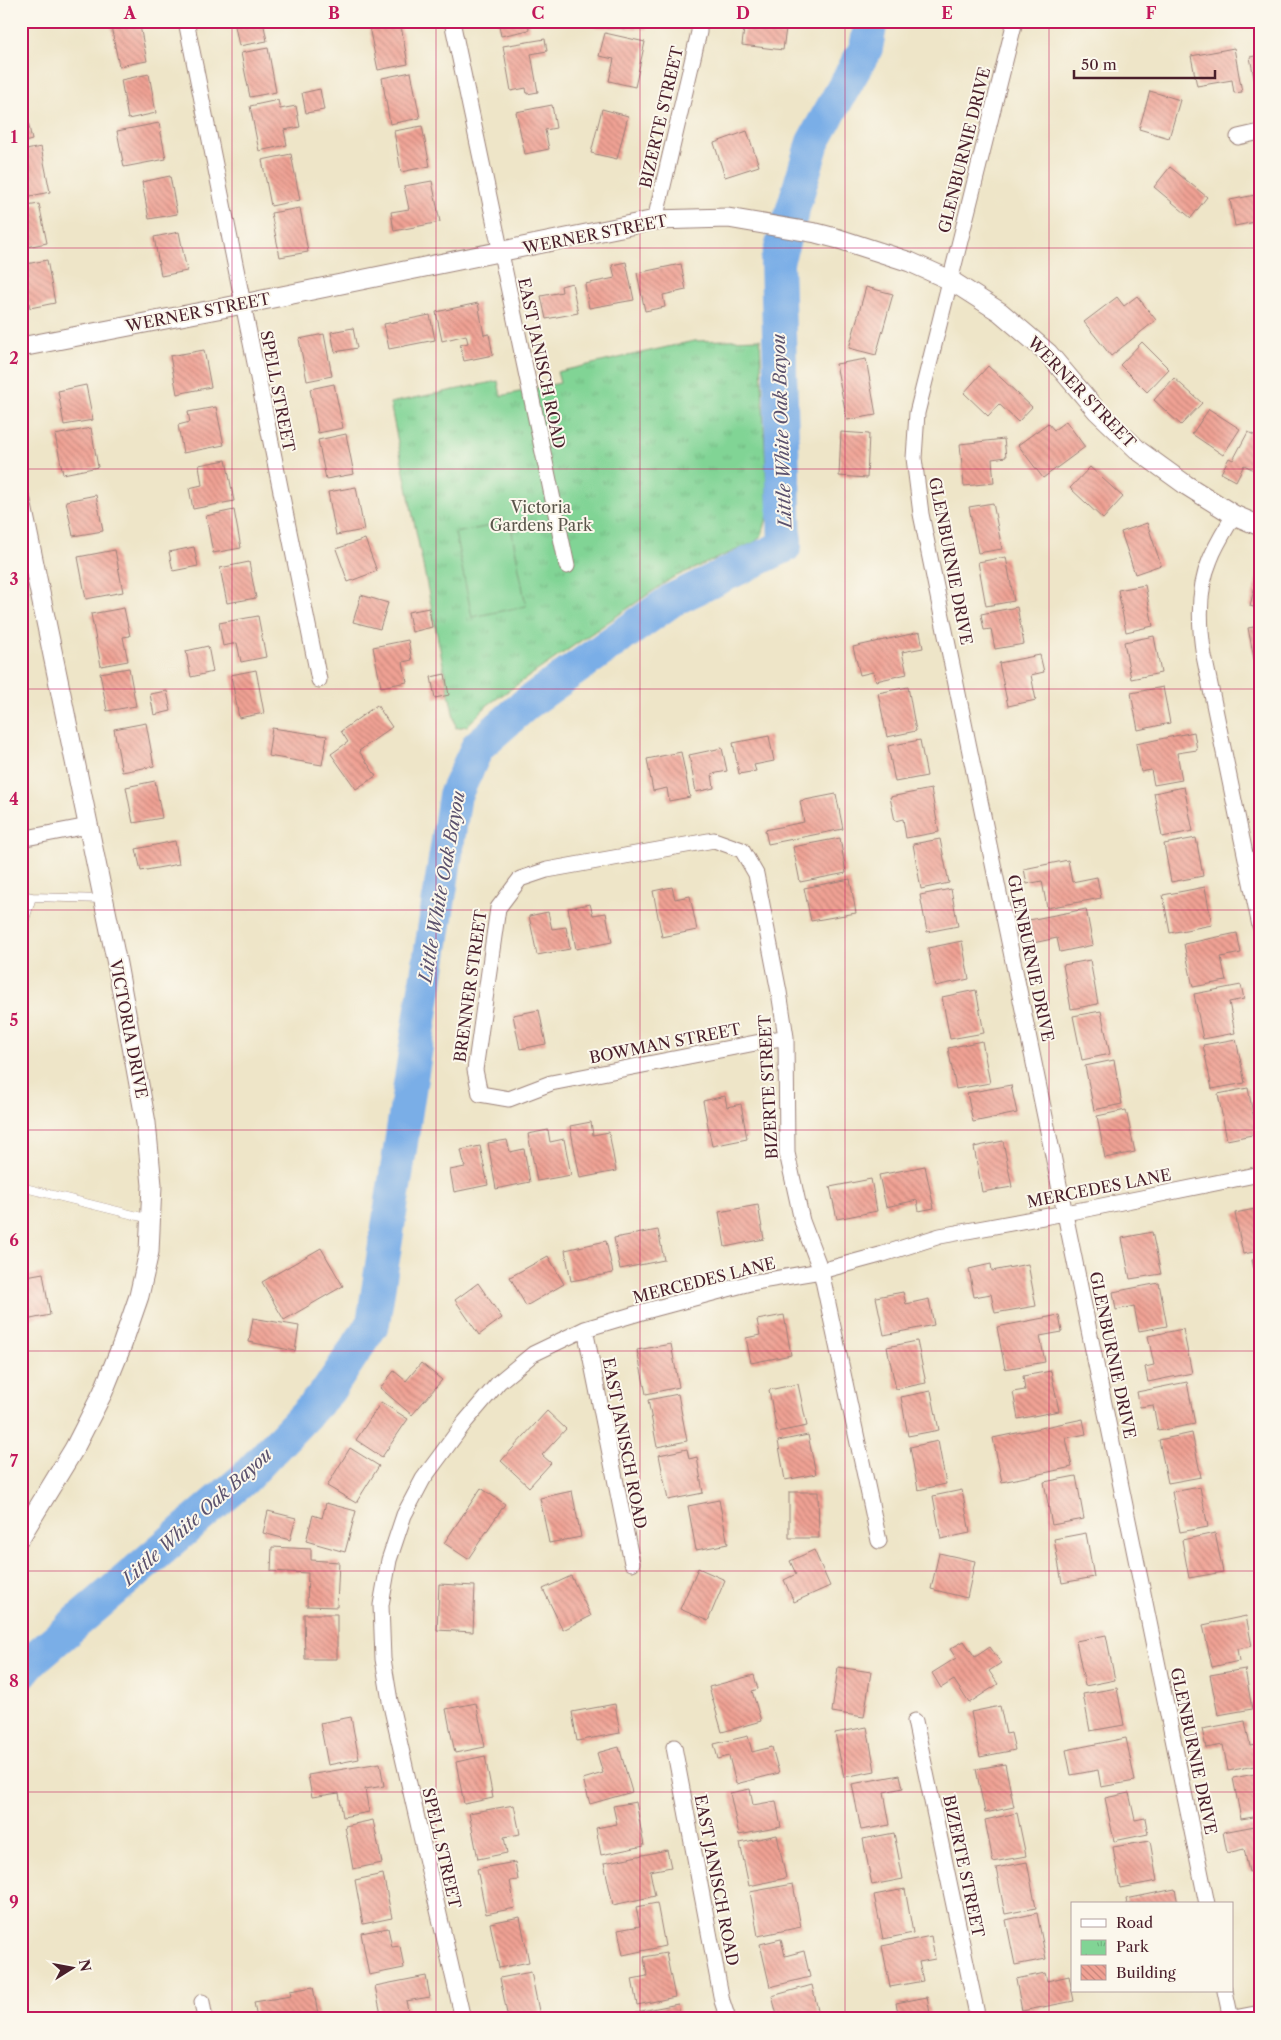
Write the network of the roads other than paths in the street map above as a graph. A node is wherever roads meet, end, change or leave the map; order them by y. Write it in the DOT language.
graph roads {
  1 [pos="186,21"];
  2 [pos="452,21"];
  3 [pos="699,21"];
  4 [pos="1015,21"];
  5 [pos="1260,132"];
  6 [pos="1238,137"];
  7 [pos="655,220"];
  8 [pos="501,252"];
  9 [pos="950,280"];
  10 [pos="243,304"];
  11 [pos="21,346"];
  12 [pos="21,501"];
  13 [pos="1234,515"];
  14 [pos="1260,526"];
  15 [pos="567,566"];
  16 [pos="319,680"];
  17 [pos="88,826"];
  18 [pos="21,839"];
  19 [pos="670,848"];
  20 [pos="21,895"];
  21 [pos="32,897"];
  22 [pos="104,899"];
  23 [pos="1260,926"];
  24 [pos="21,932"];
  25 [pos="786,1037"];
  26 [pos="551,1083"];
  27 [pos="1260,1174"];
  28 [pos="21,1187"];
  29 [pos="1066,1213"];
  30 [pos="151,1219"];
  31 [pos="821,1271"];
  32 [pos="585,1329"];
  33 [pos="26,1517"];
  34 [pos="21,1536"];
  35 [pos="880,1541"];
  36 [pos="632,1563"];
  37 [pos="388,1684"];
  38 [pos="916,1721"];
  39 [pos="674,1747"];
  40 [pos="1208,1902"];
  41 [pos="1225,1992"];
  42 [pos="202,2002"];
  43 [pos="1260,2013"];
  44 [pos="205,2019"];
  45 [pos="463,2019"];
  46 [pos="728,2019"];
  47 [pos="978,2019"];
  48 [pos="1230,2019"];
  1 -- 10 [label="street, SPELL STREET"];
  2 -- 8 [label="street, EAST JANISCH ROAD"];
  3 -- 7 [label="street, BIZERTE STREET"];
  4 -- 9 [label="street, GLENBURNIE DRIVE"];
  5 -- 6 [label="street"];
  7 -- 8 [label="street, WERNER STREET"];
  7 -- 9 [label="street, WERNER STREET"];
  8 -- 10 [label="street, WERNER STREET"];
  8 -- 15 [label="street, EAST JANISCH ROAD"];
  9 -- 13 [label="street, WERNER STREET"];
  9 -- 29 [label="street, GLENBURNIE DRIVE"];
  10 -- 11 [label="street, WERNER STREET"];
  10 -- 16 [label="street, SPELL STREET"];
  12 -- 17 [label="street, VICTORIA DRIVE"];
  13 -- 14 [label="street, WERNER STREET"];
  13 -- 23 [label="street"];
  17 -- 18 [label="street"];
  17 -- 22 [label="street, VICTORIA DRIVE"];
  19 -- 25 [label="street, BIZERTE STREET"];
  19 -- 26 [label="street, BRENNER STREET"];
  20 -- 21 [label="lane"];
  21 -- 22 [label="lane"];
  21 -- 24 [label="lane"];
  22 -- 30 [label="street, VICTORIA DRIVE"];
  25 -- 26 [label="street, BOWMAN STREET"];
  25 -- 31 [label="street, BIZERTE STREET"];
  27 -- 29 [label="street, MERCEDES LANE"];
  28 -- 30 [label="lane"];
  29 -- 31 [label="street, MERCEDES LANE"];
  29 -- 40 [label="street, GLENBURNIE DRIVE"];
  30 -- 33 [label="street, VICTORIA DRIVE"];
  31 -- 32 [label="street, MERCEDES LANE"];
  31 -- 35 [label="street, BIZERTE STREET"];
  32 -- 36 [label="street, EAST JANISCH ROAD"];
  32 -- 37 [label="street, MERCEDES LANE"];
  33 -- 34 [label="street, VICTORIA DRIVE"];
  37 -- 45 [label="street, SPELL STREET"];
  38 -- 47 [label="street, BIZERTE STREET"];
  39 -- 46 [label="street, EAST JANISCH ROAD"];
  41 -- 48 [label="street"];
  42 -- 44 [label="street"];
  43 -- 48 [label="street"];
}
